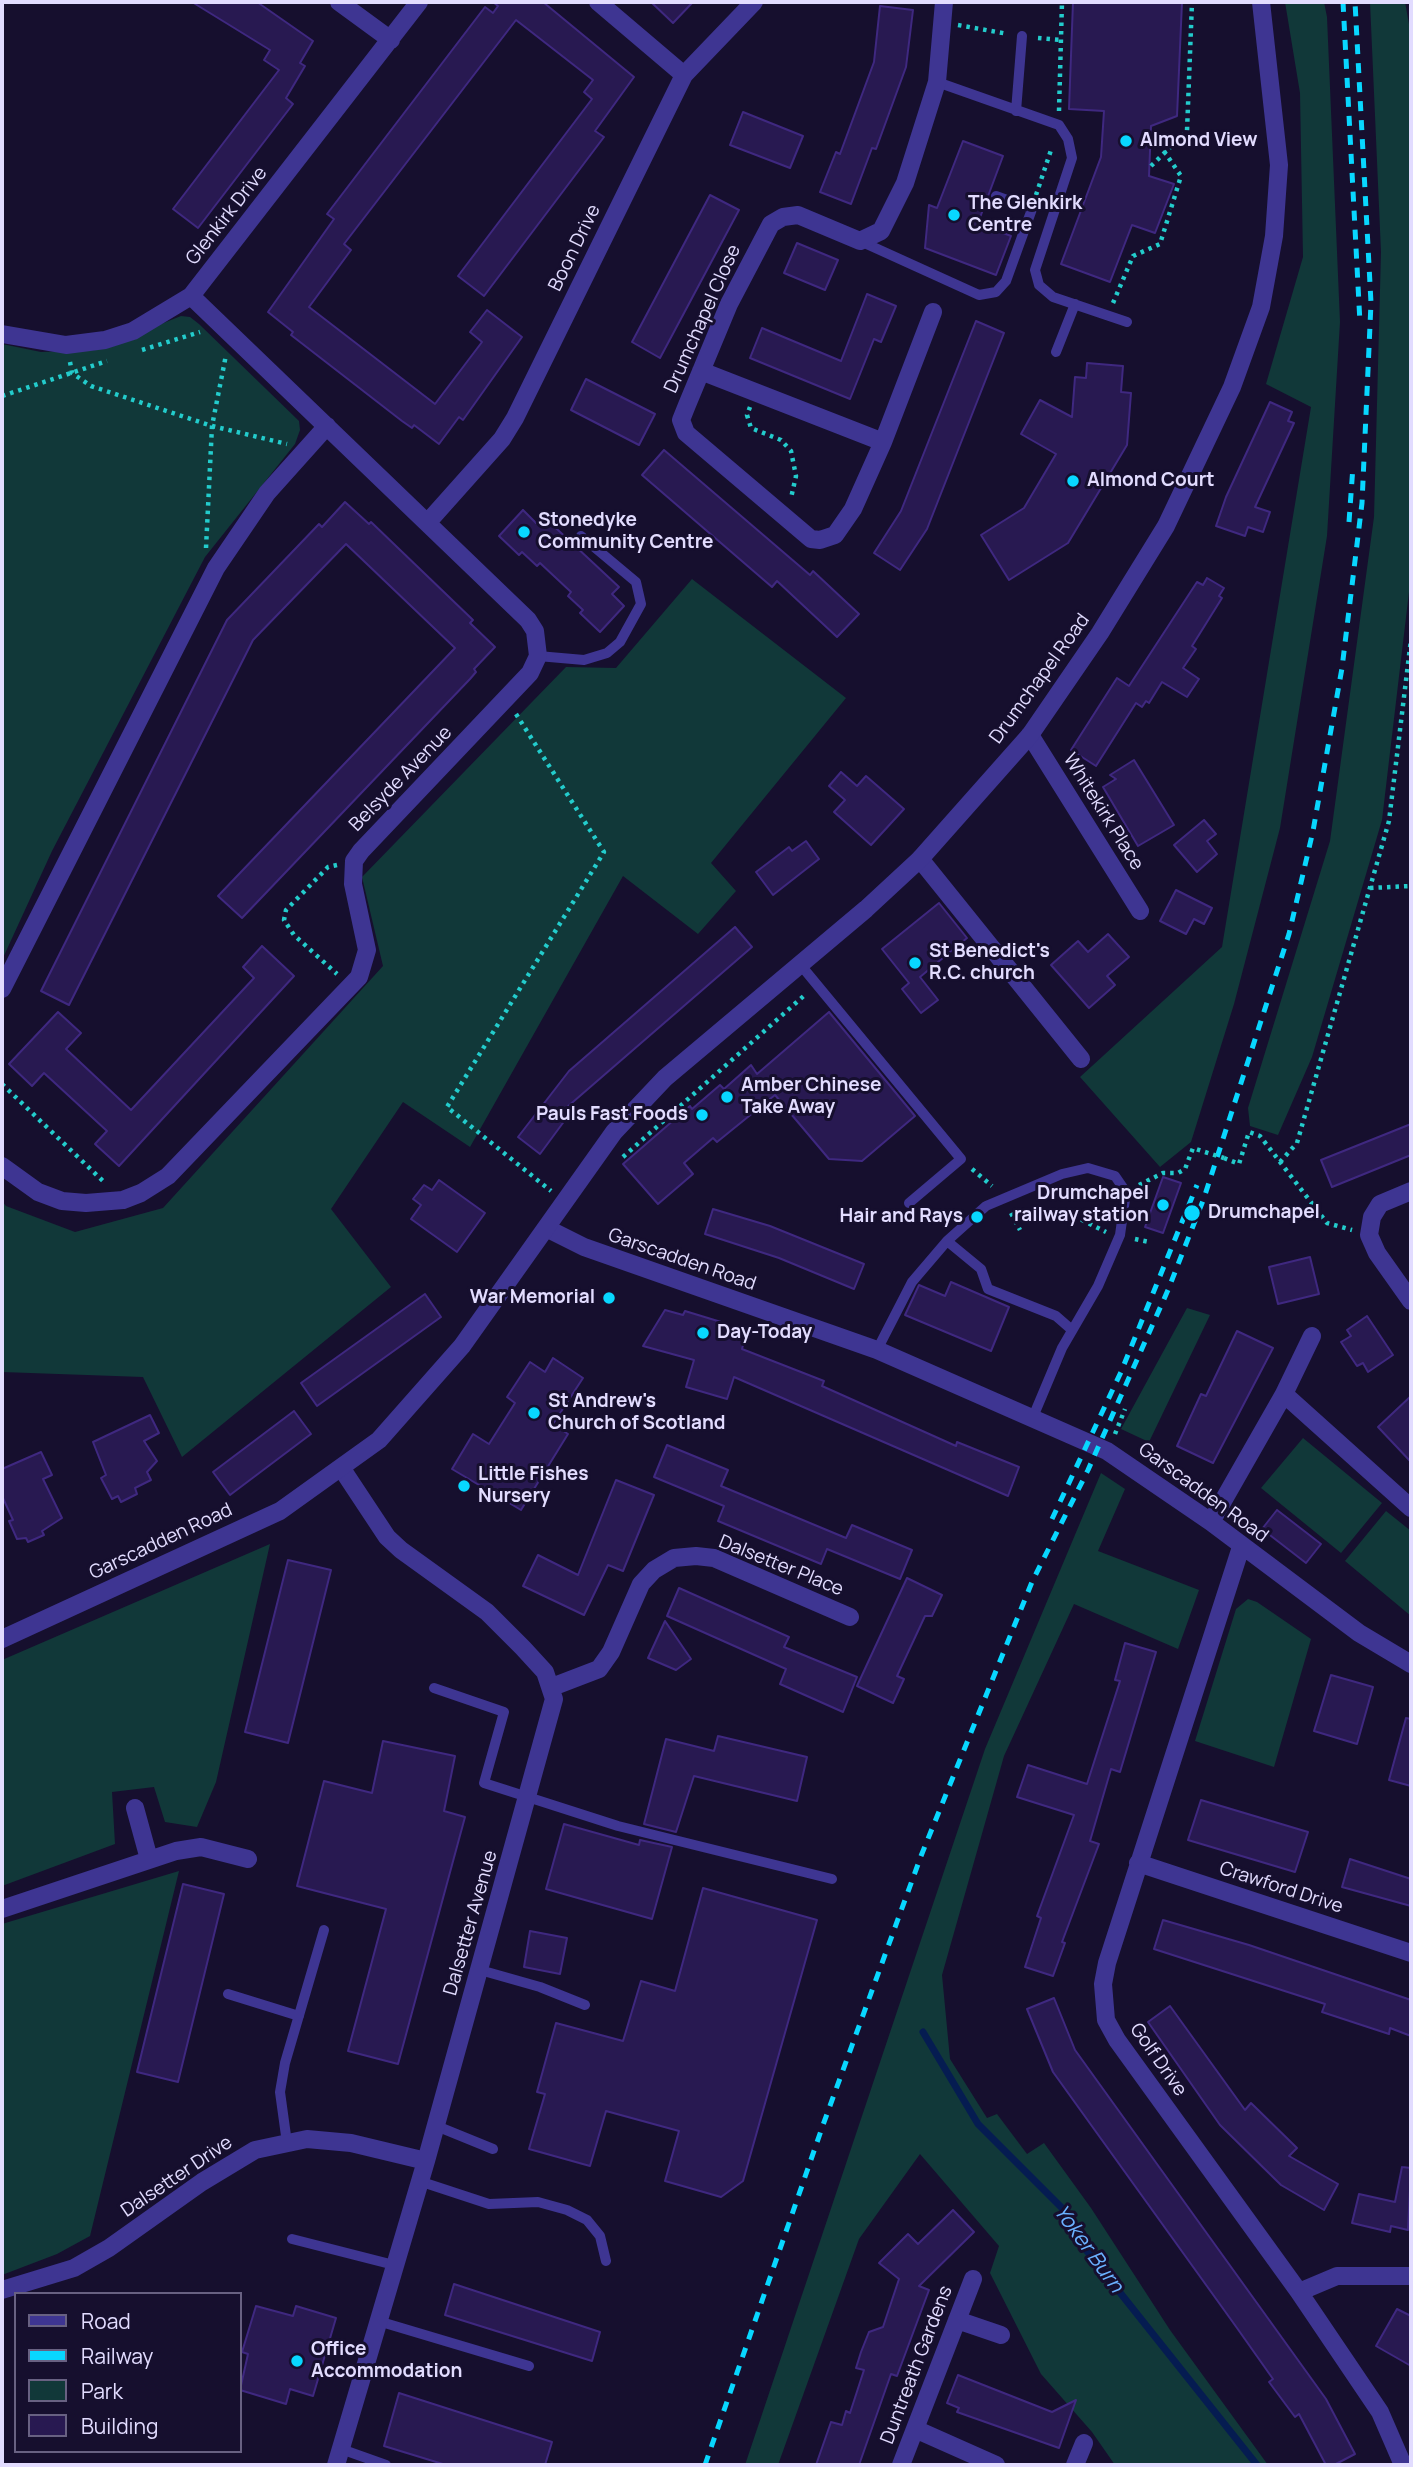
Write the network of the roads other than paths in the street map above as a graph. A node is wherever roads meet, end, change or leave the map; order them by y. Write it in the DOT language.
graph roads {
  1 [pos="339,2"];
  2 [pos="419,2"];
  3 [pos="598,2"];
  4 [pos="754,2"];
  5 [pos="944,2"];
  6 [pos="1261,2"];
  7 [pos="1022,36"];
  8 [pos="391,40"];
  9 [pos="684,75"];
  10 [pos="937,82"];
  11 [pos="1016,111"];
  12 [pos="996,196"];
  13 [pos="860,241"];
  14 [pos="191,296"];
  15 [pos="1075,304"];
  16 [pos="933,312"];
  17 [pos="1126,322"];
  18 [pos="2,334"];
  19 [pos="1056,352"];
  20 [pos="701,371"];
  21 [pos="327,426"];
  22 [pos="883,442"];
  23 [pos="428,522"];
  24 [pos="581,536"];
  25 [pos="538,656"];
  26 [pos="1030,735"];
  27 [pos="920,859"];
  28 [pos="1140,911"];
  29 [pos="799,963"];
  30 [pos="2,989"];
  31 [pos="1081,1059"];
  32 [pos="2,1166"];
  33 [pos="1411,1191"];
  34 [pos="909,1203"];
  35 [pos="548,1229"];
  36 [pos="947,1241"];
  37 [pos="1411,1301"];
  38 [pos="1072,1331"];
  39 [pos="1312,1336"];
  40 [pos="877,1350"];
  41 [pos="1283,1394"];
  42 [pos="1033,1417"];
  43 [pos="342,1469"];
  44 [pos="1411,1508"];
  45 [pos="1211,1522"];
  46 [pos="1241,1547"];
  47 [pos="850,1617"];
  48 [pos="2,1639"];
  49 [pos="1411,1664"];
  50 [pos="552,1687"];
  51 [pos="433,1688"];
  52 [pos="530,1797"];
  53 [pos="135,1808"];
  54 [pos="149,1859"];
  55 [pos="248,1859"];
  56 [pos="1138,1863"];
  57 [pos="832,1880"];
  58 [pos="2,1909"];
  59 [pos="324,1930"];
  60 [pos="1411,1953"];
  61 [pos="480,1970"];
  62 [pos="228,1994"];
  63 [pos="585,2005"];
  64 [pos="299,2015"];
  65 [pos="433,2125"];
  66 [pos="287,2143"];
  67 [pos="493,2148"];
  68 [pos="426,2161"];
  69 [pos="419,2181"];
  70 [pos="292,2239"];
  71 [pos="606,2261"];
  72 [pos="394,2265"];
  73 [pos="1411,2276"];
  74 [pos="973,2279"];
  75 [pos="2,2290"];
  76 [pos="1299,2292"];
  77 [pos="957,2320"];
  78 [pos="378,2321"];
  79 [pos="1001,2335"];
  80 [pos="529,2366"];
  81 [pos="915,2429"];
  82 [pos="1084,2443"];
  83 [pos="338,2457"];
  84 [pos="386,2465"];
  85 [pos="901,2465"];
  86 [pos="996,2465"];
  87 [pos="1075,2465"];
  88 [pos="1403,2465"];
  1 -- 8 [label="street"];
  2 -- 8 [label="street, Glenkirk Drive"];
  3 -- 9 [label="street"];
  4 -- 9 [label="street, Boon Drive"];
  5 -- 10 [label="street"];
  6 -- 26 [label="street, Drumchapel Road"];
  7 -- 11 [label="lane"];
  8 -- 14 [label="street, Glenkirk Drive"];
  9 -- 23 [label="street, Boon Drive"];
  10 -- 11 [label="lane"];
  10 -- 13 [label="street"];
  11 -- 15 [label="lane"];
  12 -- 13 [label="lane"];
  13 -- 20 [label="street, Drumchapel Close"];
  14 -- 18 [label="street, Glenkirk Drive"];
  14 -- 21 [label="street"];
  15 -- 17 [label="lane"];
  15 -- 19 [label="lane"];
  16 -- 22 [label="street, Drumchapel Close"];
  20 -- 22 [label="street"];
  20 -- 22 [label="street, Drumchapel Close"];
  21 -- 23 [label="street"];
  21 -- 30 [label="street"];
  23 -- 25 [label="street"];
  24 -- 25 [label="lane"];
  25 -- 32 [label="street, Belsyde Avenue"];
  26 -- 27 [label="street, Drumchapel Road"];
  26 -- 28 [label="street, Whitekirk Place"];
  27 -- 29 [label="street, Drumchapel Road"];
  27 -- 31 [label="street"];
  29 -- 34 [label="lane"];
  29 -- 35 [label="street, Drumchapel Road"];
  33 -- 37 [label="street"];
  35 -- 40 [label="street, Garscadden Road"];
  35 -- 43 [label="street, Garscadden Road"];
  36 -- 38 [label="lane"];
  36 -- 38 [label="lane"];
  36 -- 40 [label="lane"];
  38 -- 42 [label="lane"];
  39 -- 41 [label="street"];
  40 -- 42 [label="street, Garscadden Road"];
  41 -- 44 [label="street"];
  41 -- 45 [label="street"];
  42 -- 45 [label="street, Garscadden Road"];
  43 -- 48 [label="street, Garscadden Road"];
  43 -- 50 [label="street"];
  45 -- 46 [label="street, Garscadden Road"];
  46 -- 49 [label="street, Garscadden Road"];
  46 -- 56 [label="street, Golf Drive"];
  47 -- 50 [label="street, Dalsetter Place"];
  50 -- 52 [label="street, Dalsetter Avenue"];
  51 -- 52 [label="lane"];
  52 -- 57 [label="lane"];
  52 -- 61 [label="street, Dalsetter Avenue"];
  53 -- 54 [label="street"];
  54 -- 55 [label="street"];
  54 -- 58 [label="street"];
  56 -- 60 [label="street, Crawford Drive"];
  56 -- 76 [label="street, Golf Drive"];
  59 -- 64 [label="lane"];
  61 -- 63 [label="lane"];
  61 -- 65 [label="street, Dalsetter Avenue"];
  62 -- 64 [label="lane"];
  64 -- 66 [label="lane"];
  65 -- 67 [label="lane"];
  65 -- 68 [label="street, Dalsetter Avenue"];
  66 -- 68 [label="street, Dalsetter Drive"];
  66 -- 75 [label="street, Dalsetter Drive"];
  68 -- 69 [label="street, Dalsetter Avenue"];
  69 -- 71 [label="lane"];
  69 -- 72 [label="street, Dalsetter Avenue"];
  70 -- 72 [label="lane"];
  72 -- 78 [label="street, Dalsetter Avenue"];
  73 -- 76 [label="street"];
  74 -- 77 [label="street, Duntreath Gardens"];
  76 -- 88 [label="street, Golf Drive"];
  77 -- 79 [label="street"];
  77 -- 81 [label="street, Duntreath Gardens"];
  78 -- 80 [label="lane"];
  78 -- 83 [label="street, Dalsetter Avenue"];
  81 -- 85 [label="street, Duntreath Gardens"];
  81 -- 86 [label="street"];
  82 -- 87 [label="street"];
  83 -- 84 [label="lane"];
}
